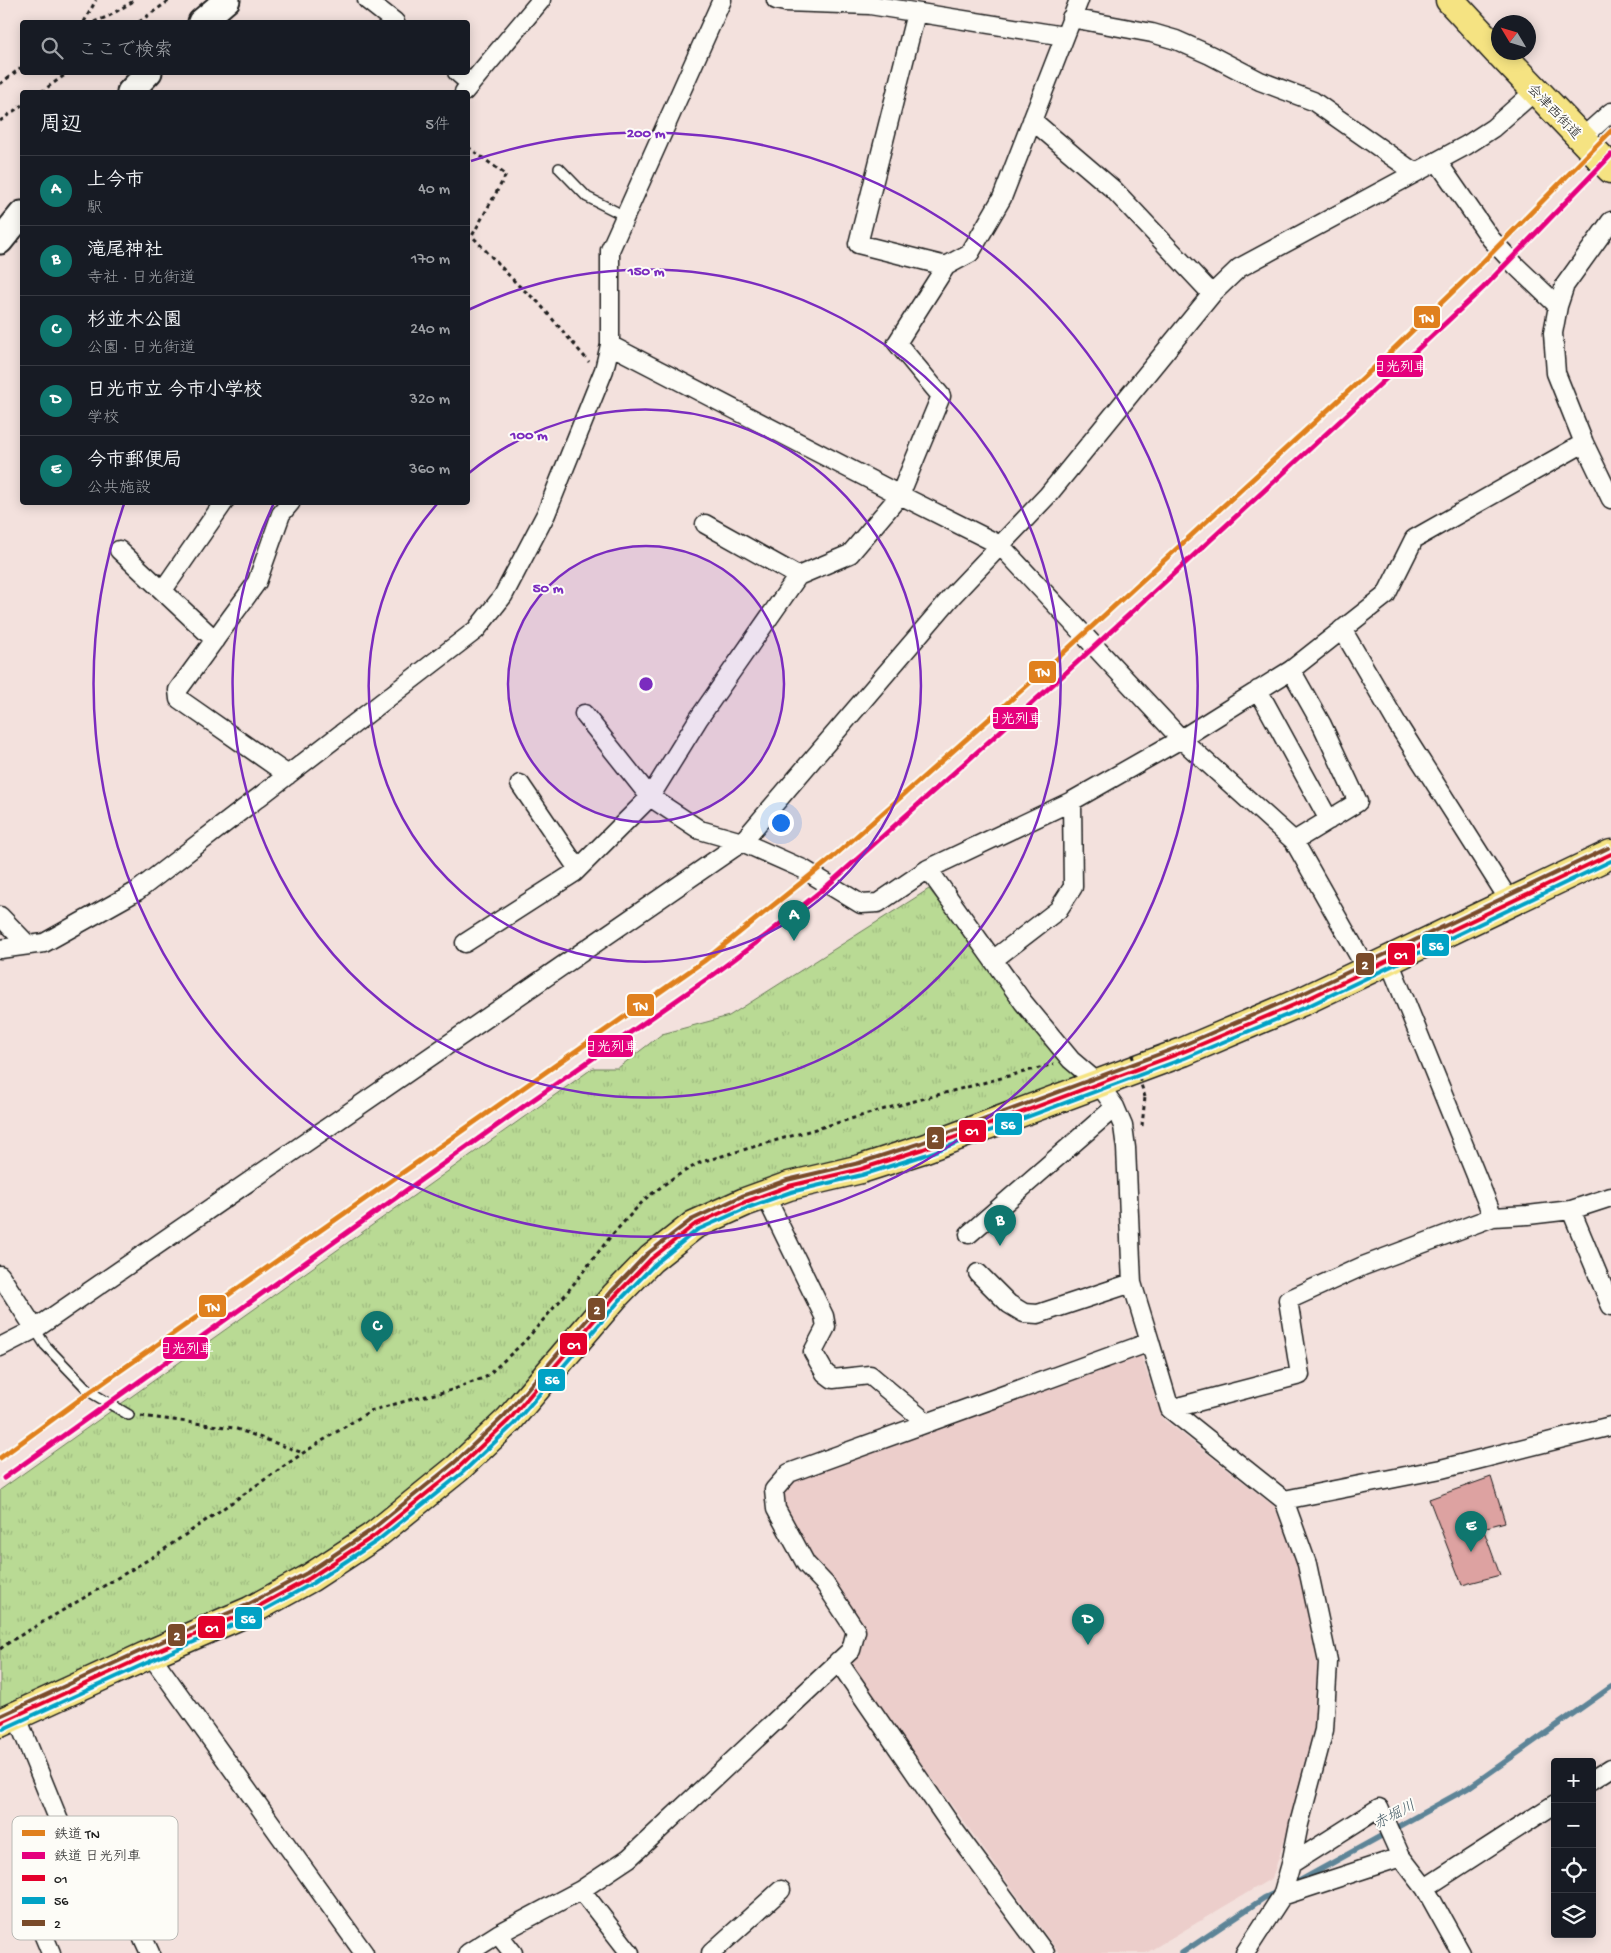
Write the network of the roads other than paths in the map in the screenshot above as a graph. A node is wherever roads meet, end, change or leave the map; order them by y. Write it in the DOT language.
graph roads {
  1 [pos="227,0"];
  2 [pos="367,0"];
  3 [pos="540,0"];
  4 [pos="776,0"];
  5 [pos="1079,0"];
  6 [pos="1450,0"];
  7 [pos="719,1"];
  8 [pos="916,13"];
  9 [pos="1071,18"];
  10 [pos="203,20"];
  11 [pos="392,20"];
  12 [pos="1064,36"];
  13 [pos="1491,44"];
  14 [pos="1507,60"];
  15 [pos="146,75"];
  16 [pos="459,75"];
  17 [pos="467,88"];
  18 [pos="132,90"];
  19 [pos="1536,90"];
  20 [pos="1611,112"];
  21 [pos="1032,120"];
  22 [pos="1582,138"];
  23 [pos="1437,161"];
  24 [pos="559,168"];
  25 [pos="1611,169"];
  26 [pos="1414,172"];
  27 [pos="20,216"];
  28 [pos="625,216"];
  29 [pos="1611,221"];
  30 [pos="0,240"];
  31 [pos="946,266"];
  32 [pos="1212,294"];
  33 [pos="1558,306"];
  34 [pos="610,345"];
  35 [pos="1584,443"];
  36 [pos="900,495"];
  37 [pos="1611,499"];
  38 [pos="222,505"];
  39 [pos="288,505"];
  40 [pos="705,524"];
  41 [pos="1000,545"];
  42 [pos="119,550"];
  43 [pos="798,576"];
  44 [pos="163,590"];
  45 [pos="1342,629"];
  46 [pos="215,640"];
  47 [pos="1291,670"];
  48 [pos="1258,690"];
  49 [pos="584,714"];
  50 [pos="1181,739"];
  51 [pos="288,774"];
  52 [pos="520,784"];
  53 [pos="650,797"];
  54 [pos="1072,801"];
  55 [pos="1329,820"];
  56 [pos="1294,841"];
  57 [pos="742,842"];
  58 [pos="1611,854"];
  59 [pos="578,869"];
  60 [pos="928,869"];
  61 [pos="1511,903"];
  62 [pos="0,916"];
  63 [pos="465,943"];
  64 [pos="28,945"];
  65 [pos="0,949"];
  66 [pos="993,960"];
  67 [pos="1378,966"];
  68 [pos="1098,1083"];
  69 [pos="1115,1107"];
  70 [pos="765,1195"];
  71 [pos="1611,1197"];
  72 [pos="1571,1210"];
  73 [pos="1493,1217"];
  74 [pos="969,1234"];
  75 [pos="978,1273"];
  76 [pos="0,1275"];
  77 [pos="1132,1283"];
  78 [pos="1611,1306"];
  79 [pos="35,1329"];
  80 [pos="1150,1342"];
  81 [pos="0,1347"];
  82 [pos="1170,1409"];
  83 [pos="129,1415"];
  84 [pos="927,1423"];
  85 [pos="1611,1426"];
  86 [pos="1284,1500"];
  87 [pos="150,1654"];
  88 [pos="838,1661"];
  89 [pos="8,1719"];
  90 [pos="1611,1768"];
  91 [pos="1596,1777"];
  92 [pos="1551,1807"];
  93 [pos="52,1816"];
  94 [pos="1398,1850"];
  95 [pos="1291,1864"];
  96 [pos="1425,1888"];
  97 [pos="582,1890"];
  98 [pos="781,1890"];
  99 [pos="1282,1896"];
  100 [pos="498,1934"];
  101 [pos="46,1940"];
  102 [pos="144,1940"];
  103 [pos="51,1953"];
  104 [pos="150,1953"];
  105 [pos="364,1953"];
  106 [pos="468,1953"];
  107 [pos="512,1953"];
  108 [pos="630,1953"];
  109 [pos="711,1953"];
  110 [pos="1045,1953"];
  111 [pos="1245,1953"];
  112 [pos="1461,1953"];
  1 -- 10 [label="main road"];
  2 -- 11 [label="street"];
  3 -- 17 [label="street"];
  4 -- 8 [label="street"];
  5 -- 9 [label="street"];
  6 -- 13 [label="highway, 会津西街道"];
  7 -- 28 [label="street"];
  8 -- 12 [label="street"];
  8 -- 31 [label="street"];
  9 -- 12 [label="street"];
  9 -- 26 [label="street"];
  12 -- 21 [label="street"];
  14 -- 19 [label="highway, 会津西街道"];
  15 -- 18 [label="main road"];
  16 -- 17 [label="street"];
  19 -- 22 [label="highway, 会津西街道"];
  19 -- 23 [label="street"];
  20 -- 22 [label="street"];
  21 -- 31 [label="street"];
  21 -- 32 [label="street"];
  22 -- 25 [label="highway, 会津西街道"];
  23 -- 26 [label="street"];
  23 -- 33 [label="street"];
  24 -- 28 [label="lane"];
  26 -- 32 [label="street"];
  27 -- 30 [label="main road"];
  28 -- 34 [label="street"];
  29 -- 33 [label="street"];
  31 -- 36 [label="street"];
  32 -- 41 [label="street"];
  33 -- 35 [label="street"];
  34 -- 36 [label="street"];
  34 -- 51 [label="street"];
  35 -- 37 [label="street"];
  35 -- 45 [label="street"];
  36 -- 41 [label="street"];
  36 -- 43 [label="street"];
  38 -- 44 [label="street"];
  39 -- 46 [label="street"];
  40 -- 43 [label="street"];
  41 -- 50 [label="street"];
  41 -- 57 [label="street"];
  42 -- 44 [label="street"];
  43 -- 53 [label="street"];
  44 -- 46 [label="street"];
  45 -- 47 [label="street"];
  45 -- 61 [label="street"];
  46 -- 51 [label="street"];
  47 -- 48 [label="street"];
  47 -- 55 [label="street"];
  48 -- 50 [label="street"];
  48 -- 55 [label="street"];
  49 -- 53 [label="street"];
  50 -- 54 [label="street"];
  50 -- 56 [label="street"];
  51 -- 64 [label="street"];
  52 -- 59 [label="street"];
  53 -- 57 [label="street"];
  53 -- 59 [label="street"];
  54 -- 60 [label="street"];
  54 -- 66 [label="street"];
  55 -- 56 [label="street"];
  56 -- 67 [label="street"];
  57 -- 60 [label="street"];
  57 -- 79 [label="street"];
  58 -- 61 [label="highway"];
  59 -- 63 [label="street"];
  60 -- 66 [label="street"];
  61 -- 67 [label="highway"];
  62 -- 64 [label="street"];
  64 -- 65 [label="street"];
  66 -- 68 [label="street"];
  67 -- 68 [label="highway"];
  67 -- 73 [label="street"];
  68 -- 69 [label="street"];
  68 -- 70 [label="highway"];
  69 -- 74 [label="street"];
  69 -- 77 [label="street"];
  70 -- 84 [label="street"];
  70 -- 87 [label="highway"];
  71 -- 72 [label="street"];
  72 -- 73 [label="street"];
  72 -- 78 [label="street"];
  73 -- 82 [label="street"];
  75 -- 77 [label="street"];
  76 -- 79 [label="street"];
  77 -- 80 [label="street"];
  79 -- 81 [label="street"];
  79 -- 83 [label="lane"];
  80 -- 82 [label="street"];
  80 -- 84 [label="street"];
  82 -- 86 [label="street"];
  84 -- 88 [label="street"];
  85 -- 86 [label="street"];
  86 -- 95 [label="street"];
  87 -- 89 [label="highway"];
  87 -- 105 [label="street"];
  88 -- 97 [label="street"];
  88 -- 110 [label="street"];
  89 -- 93 [label="street"];
  90 -- 91 [label="street"];
  92 -- 96 [label="street"];
  94 -- 95 [label="street"];
  94 -- 96 [label="street"];
  94 -- 99 [label="street"];
  95 -- 99 [label="street"];
  96 -- 112 [label="street"];
  97 -- 100 [label="street"];
  97 -- 108 [label="street"];
  98 -- 109 [label="street"];
  99 -- 111 [label="street"];
  100 -- 106 [label="street"];
  100 -- 107 [label="street"];
  101 -- 103 [label="street"];
  102 -- 104 [label="street"];
}
